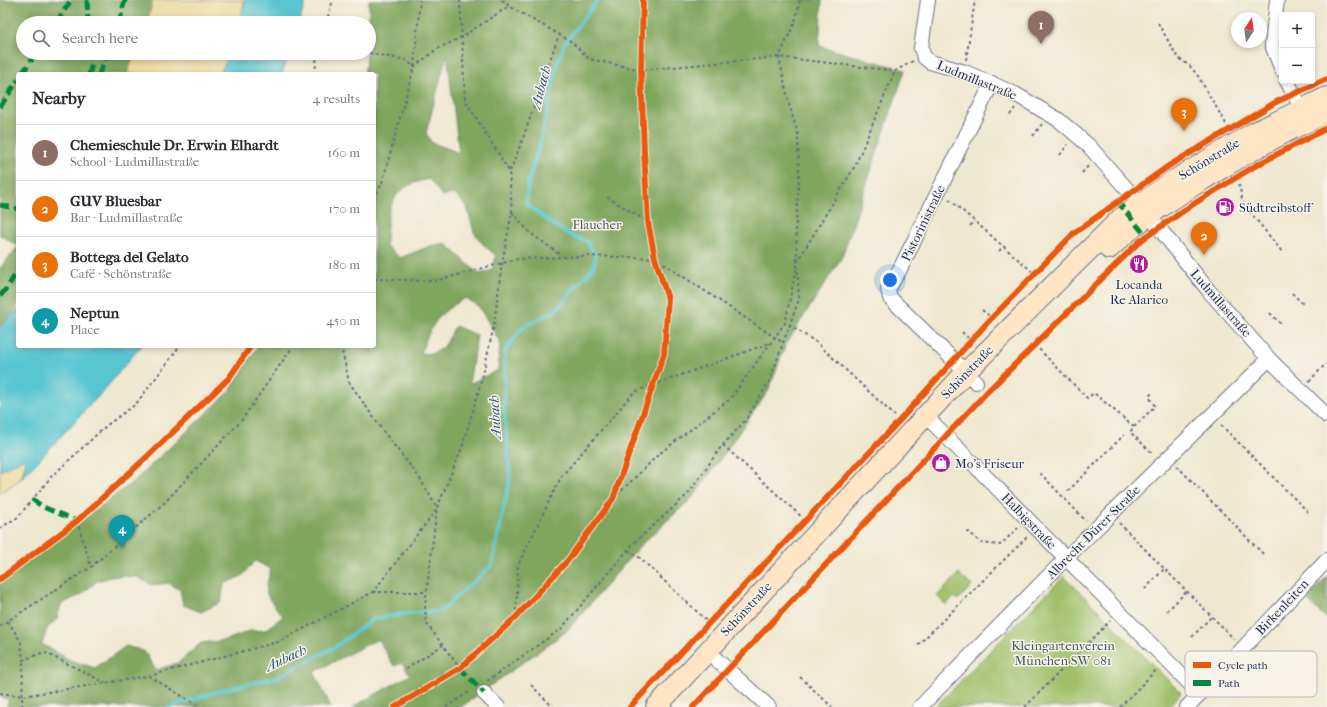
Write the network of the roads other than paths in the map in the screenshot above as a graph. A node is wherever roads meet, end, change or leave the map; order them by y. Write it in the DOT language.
graph roads {
  1 [pos="928,0"];
  2 [pos="1277,0"];
  3 [pos="1279,62"];
  4 [pos="992,83"];
  5 [pos="1289,84"];
  6 [pos="1327,97"];
  7 [pos="1327,113"];
  8 [pos="1305,115"];
  9 [pos="1144,209"];
  10 [pos="1269,359"];
  11 [pos="965,371"];
  12 [pos="1327,416"];
  13 [pos="930,420"];
  14 [pos="1066,558"];
  15 [pos="1327,560"];
  16 [pos="1241,651"];
  17 [pos="711,655"];
  18 [pos="1185,679"];
  19 [pos="480,689"];
  20 [pos="1197,697"];
  21 [pos="498,707"];
  22 [pos="656,707"];
  23 [pos="671,707"];
  24 [pos="769,707"];
  25 [pos="920,707"];
  26 [pos="1187,707"];
  1 -- 4 [label="street, Ludmillastraße"];
  2 -- 3 [label="street"];
  4 -- 9 [label="street, Ludmillastraße"];
  4 -- 11 [label="street, Pistorinistraße"];
  5 -- 8 [label="street"];
  6 -- 8 [label="street, Schönstraße"];
  7 -- 8 [label="street, Schönstraße"];
  8 -- 9 [label="street, Schönstraße"];
  9 -- 10 [label="street, Ludmillastraße"];
  9 -- 11 [label="street, Schönstraße"];
  10 -- 12 [label="street, Ludmillastraße"];
  10 -- 14 [label="street, Albrecht-Dürer-Straße"];
  11 -- 13 [label="street, Schönstraße"];
  13 -- 14 [label="street, Halbigstraße"];
  13 -- 17 [label="street, Schönstraße"];
  14 -- 18 [label="street, Halbigstraße"];
  14 -- 25 [label="street, Albrecht-Dürer-Straße"];
  15 -- 16 [label="street, Birkenleiten"];
  17 -- 22 [label="street, Schönstraße"];
  17 -- 23 [label="street, Schönstraße"];
  17 -- 24 [label="street"];
  19 -- 21 [label="street"];
  20 -- 26 [label="street, Birkenleiten"];
}
